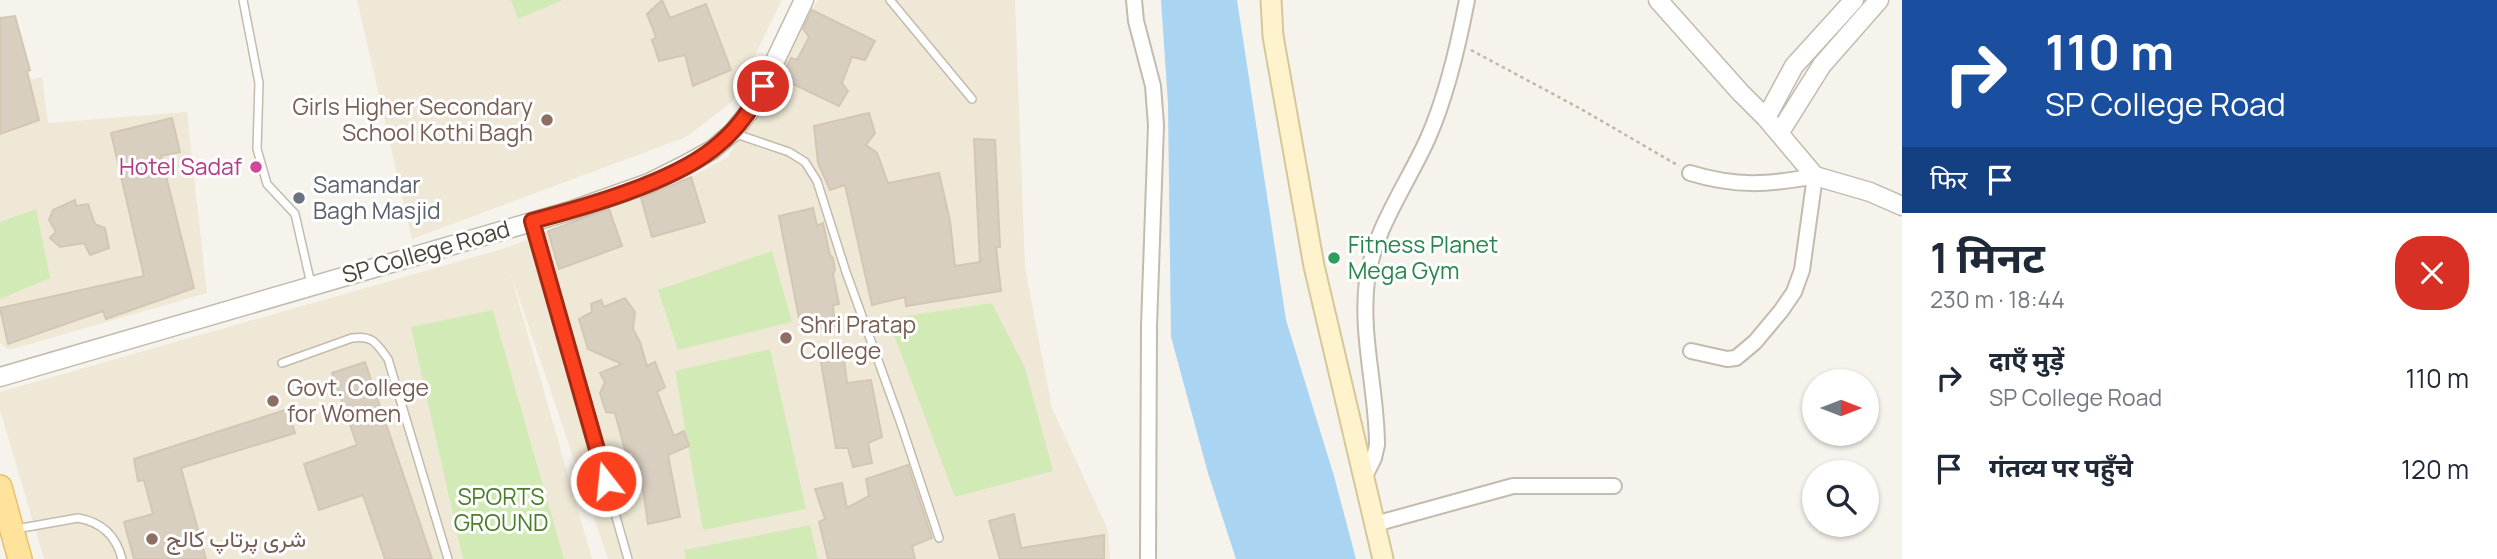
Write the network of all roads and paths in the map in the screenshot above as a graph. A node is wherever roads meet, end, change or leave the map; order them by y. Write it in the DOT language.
graph roads {
  1 [pos="243,0"];
  2 [pos="804,0"];
  3 [pos="890,0"];
  4 [pos="1134,0"];
  5 [pos="1271,0"];
  6 [pos="1467,0"];
  7 [pos="1658,0"];
  8 [pos="1854,0"];
  9 [pos="1879,0"];
  10 [pos="1458,44"];
  11 [pos="972,99"];
  12 [pos="1766,118"];
  13 [pos="732,132"];
  14 [pos="1780,132"];
  15 [pos="1690,173"];
  16 [pos="1815,176"];
  17 [pos="1902,206"];
  18 [pos="532,221"];
  19 [pos="312,285"];
  20 [pos="1691,351"];
  21 [pos="282,363"];
  22 [pos="1,377"];
  23 [pos="1363,480"];
  24 [pos="1614,486"];
  25 [pos="0,487"];
  26 [pos="1375,524"];
  27 [pos="12,530"];
  28 [pos="939,538"];
  29 [pos="20,559"];
  30 [pos="122,559"];
  31 [pos="448,559"];
  32 [pos="628,559"];
  33 [pos="1148,559"];
  34 [pos="1383,559"];
  1 -- 19 [label="lane"];
  2 -- 13 [label="street, SP College Road"];
  3 -- 11 [label="lane"];
  4 -- 33 [label="street"];
  5 -- 23 [label="main road"];
  6 -- 10 [label="street"];
  7 -- 12 [label="street"];
  8 -- 12 [label="street"];
  9 -- 14 [label="street"];
  10 -- 15 [label="path"];
  10 -- 23 [label="street"];
  12 -- 14 [label="street"];
  13 -- 18 [label="street, SP College Road"];
  13 -- 28 [label="lane"];
  14 -- 16 [label="street"];
  15 -- 16 [label="street"];
  16 -- 17 [label="street"];
  16 -- 20 [label="street"];
  18 -- 19 [label="street, SP College Road"];
  18 -- 32 [label="lane"];
  19 -- 22 [label="street, SP College Road"];
  21 -- 31 [label="lane"];
  23 -- 26 [label="main road"];
  24 -- 26 [label="street"];
  25 -- 27 [label="main road"];
  26 -- 34 [label="main road"];
  27 -- 29 [label="main road"];
  27 -- 30 [label="lane"];
}
